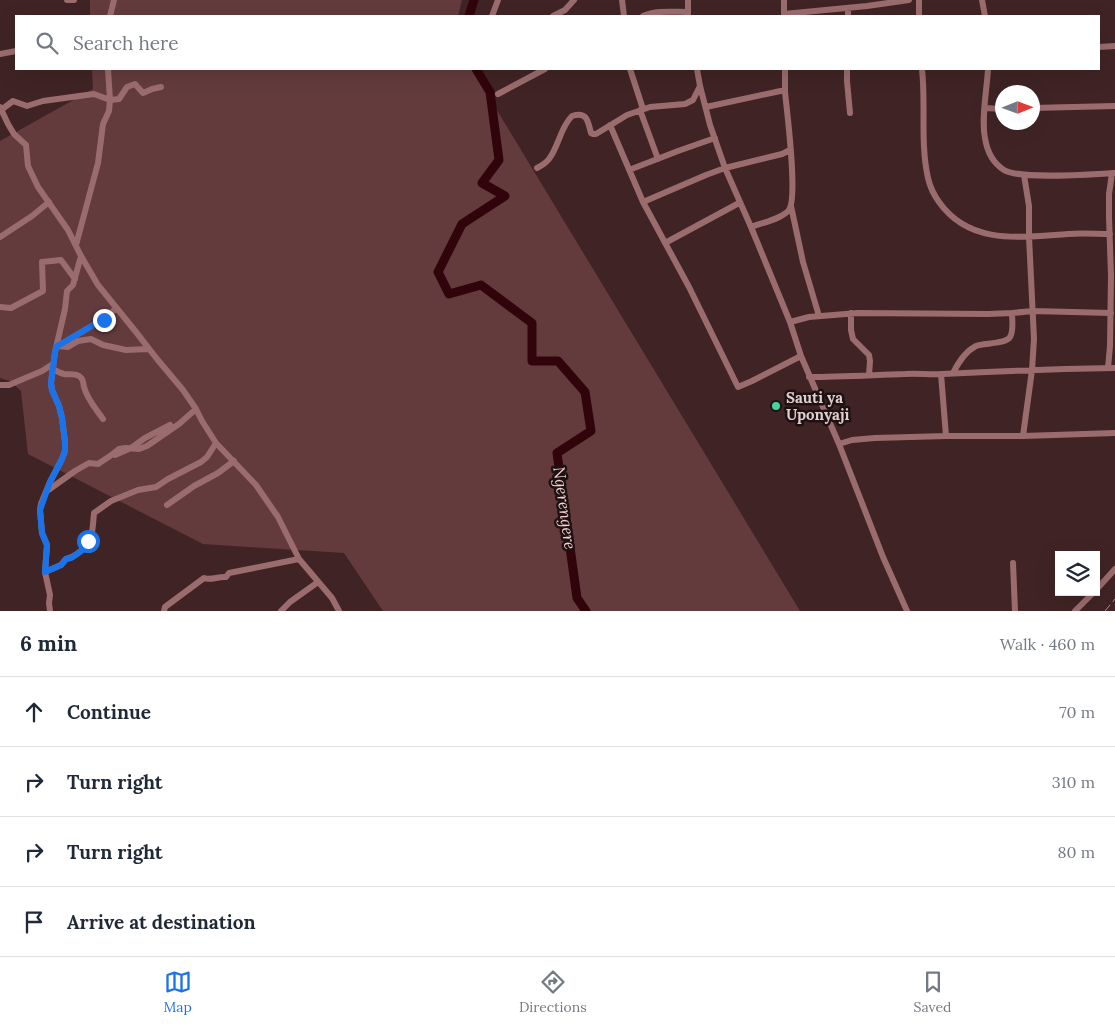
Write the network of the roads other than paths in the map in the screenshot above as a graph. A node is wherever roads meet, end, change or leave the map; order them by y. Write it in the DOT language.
graph roads {
  1 [pos="67,0"];
  2 [pos="74,0"];
  3 [pos="114,0"];
  4 [pos="498,0"];
  5 [pos="574,0"];
  6 [pos="622,0"];
  7 [pos="688,0"];
  8 [pos="784,0"];
  9 [pos="909,0"];
  10 [pos="920,0"];
  11 [pos="982,0"];
  12 [pos="884,2"];
  13 [pos="848,8"];
  14 [pos="688,14"];
  15 [pos="110,15"];
  16 [pos="492,15"];
  17 [pos="555,15"];
  18 [pos="624,15"];
  19 [pos="646,15"];
  20 [pos="784,15"];
  21 [pos="848,15"];
  22 [pos="920,15"];
  23 [pos="985,15"];
  24 [pos="1115,46"];
  25 [pos="1100,47"];
  26 [pos="15,51"];
  27 [pos="0,54"];
  28 [pos="108,70"];
  29 [pos="541,70"];
  30 [pos="630,70"];
  31 [pos="697,70"];
  32 [pos="785,70"];
  33 [pos="847,70"];
  34 [pos="922,70"];
  35 [pos="988,70"];
  36 [pos="700,86"];
  37 [pos="161,87"];
  38 [pos="785,90"];
  39 [pos="498,94"];
  40 [pos="110,100"];
  41 [pos="1115,106"];
  42 [pos="1,108"];
  43 [pos="706,108"];
  44 [pos="985,108"];
  45 [pos="1040,108"];
  46 [pos="995,109"];
  47 [pos="642,110"];
  48 [pos="850,113"];
  49 [pos="610,125"];
  50 [pos="715,138"];
  51 [pos="790,150"];
  52 [pos="658,159"];
  53 [pos="537,168"];
  54 [pos="725,168"];
  55 [pos="629,170"];
  56 [pos="1113,174"];
  57 [pos="1024,175"];
  58 [pos="49,202"];
  59 [pos="642,202"];
  60 [pos="739,203"];
  61 [pos="791,206"];
  62 [pos="751,227"];
  63 [pos="1110,234"];
  64 [pos="0,237"];
  65 [pos="1029,237"];
  66 [pos="665,242"];
  67 [pos="76,245"];
  68 [pos="80,256"];
  69 [pos="75,279"];
  70 [pos="0,307"];
  71 [pos="116,308"];
  72 [pos="1033,311"];
  73 [pos="851,313"];
  74 [pos="1012,313"];
  75 [pos="1110,313"];
  76 [pos="819,316"];
  77 [pos="790,322"];
  78 [pos="57,346"];
  79 [pos="148,349"];
  80 [pos="801,356"];
  81 [pos="53,366"];
  82 [pos="1112,368"];
  83 [pos="1032,370"];
  84 [pos="953,373"];
  85 [pos="941,374"];
  86 [pos="869,375"];
  87 [pos="809,377"];
  88 [pos="0,385"];
  89 [pos="196,409"];
  90 [pos="103,419"];
  91 [pos="1115,433"];
  92 [pos="946,436"];
  93 [pos="1023,436"];
  94 [pos="216,443"];
  95 [pos="839,444"];
  96 [pos="131,448"];
  97 [pos="115,455"];
  98 [pos="234,461"];
  99 [pos="46,491"];
  100 [pos="167,504"];
  101 [pos="299,559"];
  102 [pos="1014,563"];
  103 [pos="1115,569"];
  104 [pos="45,572"];
  105 [pos="318,582"];
  106 [pos="1100,586"];
  107 [pos="1090,596"];
  108 [pos="50,611"];
  109 [pos="164,611"];
  110 [pos="281,611"];
  111 [pos="339,611"];
  112 [pos="907,611"];
  113 [pos="1015,611"];
  114 [pos="1075,611"];
  1 -- 2 [label="street"];
  3 -- 15 [label="street"];
  4 -- 16 [label="street"];
  5 -- 17 [label="street"];
  6 -- 18 [label="street"];
  7 -- 14 [label="street"];
  8 -- 20 [label="street"];
  9 -- 12 [label="street"];
  10 -- 22 [label="street"];
  11 -- 23 [label="street"];
  12 -- 13 [label="street"];
  13 -- 20 [label="street"];
  13 -- 21 [label="street"];
  14 -- 19 [label="street"];
  24 -- 25 [label="street"];
  26 -- 27 [label="street"];
  28 -- 40 [label="street"];
  29 -- 39 [label="street"];
  30 -- 47 [label="street"];
  31 -- 36 [label="street"];
  32 -- 38 [label="street"];
  33 -- 48 [label="street"];
  34 -- 65 [label="street"];
  35 -- 44 [label="street"];
  36 -- 43 [label="street"];
  36 -- 47 [label="street"];
  37 -- 40 [label="street"];
  38 -- 43 [label="street"];
  38 -- 51 [label="street"];
  40 -- 42 [label="street"];
  40 -- 67 [label="street"];
  41 -- 45 [label="street"];
  42 -- 58 [label="street"];
  43 -- 50 [label="street"];
  44 -- 46 [label="street"];
  44 -- 57 [label="street"];
  47 -- 49 [label="street"];
  47 -- 52 [label="street"];
  49 -- 53 [label="street"];
  49 -- 55 [label="street"];
  50 -- 52 [label="street"];
  50 -- 54 [label="street"];
  51 -- 54 [label="street"];
  51 -- 61 [label="street"];
  52 -- 55 [label="street"];
  54 -- 59 [label="street"];
  54 -- 60 [label="street"];
  55 -- 59 [label="street"];
  56 -- 57 [label="street"];
  56 -- 63 [label="street"];
  57 -- 65 [label="street"];
  58 -- 64 [label="street"];
  58 -- 67 [label="street"];
  59 -- 66 [label="street"];
  60 -- 62 [label="street"];
  60 -- 66 [label="street"];
  61 -- 62 [label="street"];
  61 -- 76 [label="street"];
  62 -- 77 [label="street"];
  63 -- 65 [label="street"];
  63 -- 75 [label="street"];
  65 -- 72 [label="street"];
  66 -- 80 [label="street"];
  67 -- 68 [label="street"];
  68 -- 69 [label="street"];
  68 -- 71 [label="street"];
  69 -- 70 [label="street"];
  69 -- 78 [label="street"];
  71 -- 78 [label="street"];
  71 -- 79 [label="street"];
  72 -- 74 [label="street"];
  72 -- 75 [label="street"];
  72 -- 83 [label="street"];
  73 -- 74 [label="street"];
  73 -- 76 [label="street"];
  73 -- 86 [label="street"];
  74 -- 84 [label="street"];
  75 -- 82 [label="street"];
  76 -- 77 [label="street"];
  77 -- 80 [label="street"];
  78 -- 79 [label="street"];
  78 -- 81 [label="street"];
  79 -- 89 [label="street"];
  80 -- 87 [label="street"];
  81 -- 88 [label="street"];
  81 -- 90 [label="street"];
  81 -- 99 [label="street"];
  82 -- 83 [label="street"];
  83 -- 84 [label="street"];
  83 -- 93 [label="street"];
  84 -- 85 [label="street"];
  85 -- 86 [label="street"];
  85 -- 92 [label="street"];
  86 -- 87 [label="street"];
  87 -- 95 [label="street"];
  89 -- 94 [label="street"];
  89 -- 96 [label="street"];
  91 -- 93 [label="street"];
  92 -- 93 [label="street"];
  92 -- 95 [label="street"];
  94 -- 98 [label="street"];
  94 -- 104 [label="street"];
  95 -- 112 [label="street"];
  96 -- 97 [label="street"];
  96 -- 99 [label="street"];
  98 -- 100 [label="street"];
  98 -- 101 [label="street"];
  99 -- 104 [label="street"];
  101 -- 105 [label="street"];
  101 -- 109 [label="street"];
  102 -- 113 [label="street"];
  103 -- 106 [label="street"];
  104 -- 108 [label="street"];
  105 -- 110 [label="street"];
  105 -- 111 [label="street"];
  107 -- 114 [label="street"];
}
